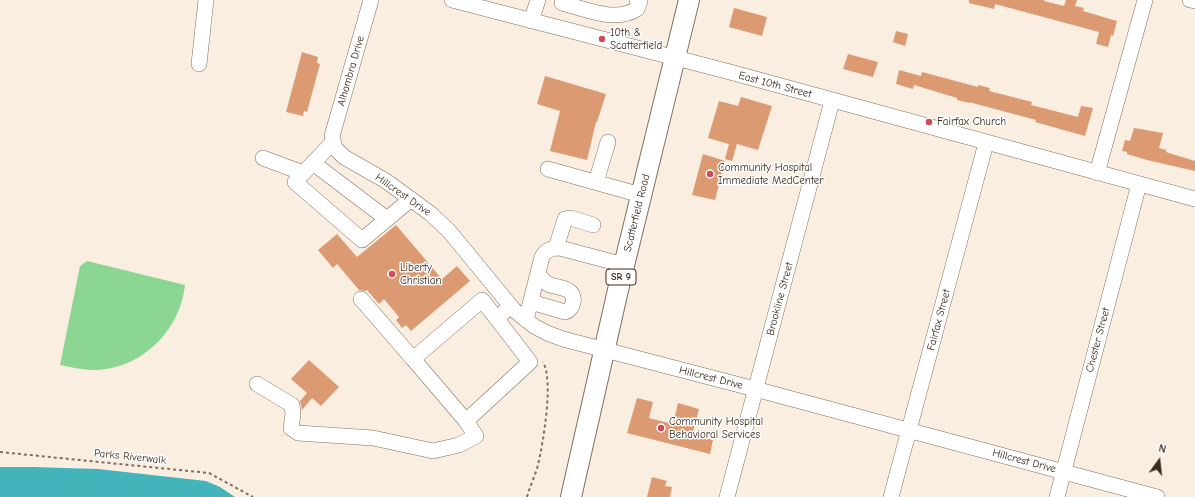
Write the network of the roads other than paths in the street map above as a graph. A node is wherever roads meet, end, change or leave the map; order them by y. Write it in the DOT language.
graph roads {
  1 [pos="206,0"];
  2 [pos="371,0"];
  3 [pos="452,0"];
  4 [pos="538,0"];
  5 [pos="689,0"];
  6 [pos="1145,0"];
  7 [pos="1190,0"];
  8 [pos="562,1"];
  9 [pos="1195,1"];
  10 [pos="629,5"];
  11 [pos="531,21"];
  12 [pos="555,27"];
  13 [pos="594,37"];
  14 [pos="674,58"];
  15 [pos="199,64"];
  16 [pos="832,101"];
  17 [pos="333,142"];
  18 [pos="608,142"];
  19 [pos="986,143"];
  20 [pos="263,158"];
  21 [pos="308,168"];
  22 [pos="548,169"];
  23 [pos="1097,173"];
  24 [pos="596,182"];
  25 [pos="1139,184"];
  26 [pos="641,195"];
  27 [pos="412,199"];
  28 [pos="1195,199"];
  29 [pos="387,219"];
  30 [pos="593,225"];
  31 [pos="556,248"];
  32 [pos="624,265"];
  33 [pos="538,275"];
  34 [pos="361,299"];
  35 [pos="530,302"];
  36 [pos="510,306"];
  37 [pos="497,319"];
  38 [pos="526,320"];
  39 [pos="604,350"];
  40 [pos="413,359"];
  41 [pos="257,384"];
  42 [pos="756,389"];
  43 [pos="466,421"];
  44 [pos="909,430"];
  45 [pos="1063,472"];
  46 [pos="571,497"];
  47 [pos="727,497"];
  48 [pos="891,497"];
  49 [pos="1057,497"];
  50 [pos="1157,497"];
  1 -- 15 [label="street"];
  2 -- 17 [label="street, Alhambra Drive"];
  3 -- 11 [label="street, East 10th Street"];
  4 -- 11 [label="street"];
  5 -- 14 [label="main road, Scatterfield Road / SR 9"];
  6 -- 23 [label="street"];
  7 -- 9 [label="street"];
  8 -- 10 [label="street"];
  8 -- 12 [label="street"];
  10 -- 13 [label="street"];
  11 -- 12 [label="street, East 10th Street"];
  12 -- 13 [label="street, East 10th Street"];
  13 -- 14 [label="street, East 10th Street"];
  14 -- 16 [label="street, East 10th Street"];
  14 -- 26 [label="main road, Scatterfield Road / SR 9"];
  16 -- 19 [label="street, East 10th Street"];
  16 -- 42 [label="street, Brookline Street"];
  17 -- 21 [label="street"];
  17 -- 27 [label="street, Hillcrest Drive"];
  18 -- 24 [label="street"];
  19 -- 23 [label="street, East 10th Street"];
  19 -- 44 [label="street, Fairfax Street"];
  20 -- 21 [label="street"];
  21 -- 29 [label="street"];
  21 -- 29 [label="street"];
  22 -- 24 [label="street"];
  23 -- 25 [label="street, East 10th Street"];
  24 -- 26 [label="street"];
  25 -- 28 [label="street"];
  25 -- 45 [label="street, Chester Street"];
  26 -- 32 [label="main road, Scatterfield Road / SR 9"];
  27 -- 29 [label="street"];
  27 -- 36 [label="street, Hillcrest Drive"];
  30 -- 31 [label="street"];
  31 -- 32 [label="street"];
  31 -- 33 [label="street"];
  32 -- 39 [label="main road, Scatterfield Road / SR 9"];
  33 -- 35 [label="street"];
  33 -- 35 [label="street"];
  34 -- 40 [label="street"];
  35 -- 38 [label="street"];
  36 -- 37 [label="street"];
  36 -- 38 [label="street, Hillcrest Drive"];
  37 -- 40 [label="street"];
  37 -- 43 [label="street"];
  38 -- 39 [label="street, Hillcrest Drive"];
  39 -- 42 [label="street, Hillcrest Drive"];
  39 -- 46 [label="main road, Scatterfield Road / SR 9"];
  40 -- 43 [label="street"];
  41 -- 43 [label="street"];
  42 -- 44 [label="street, Hillcrest Drive"];
  42 -- 47 [label="street, Brookline Street"];
  44 -- 45 [label="street, Hillcrest Drive"];
  44 -- 48 [label="street, Fairfax Street"];
  45 -- 49 [label="street, Chester Street"];
  45 -- 50 [label="street, Hillcrest Drive"];
}
